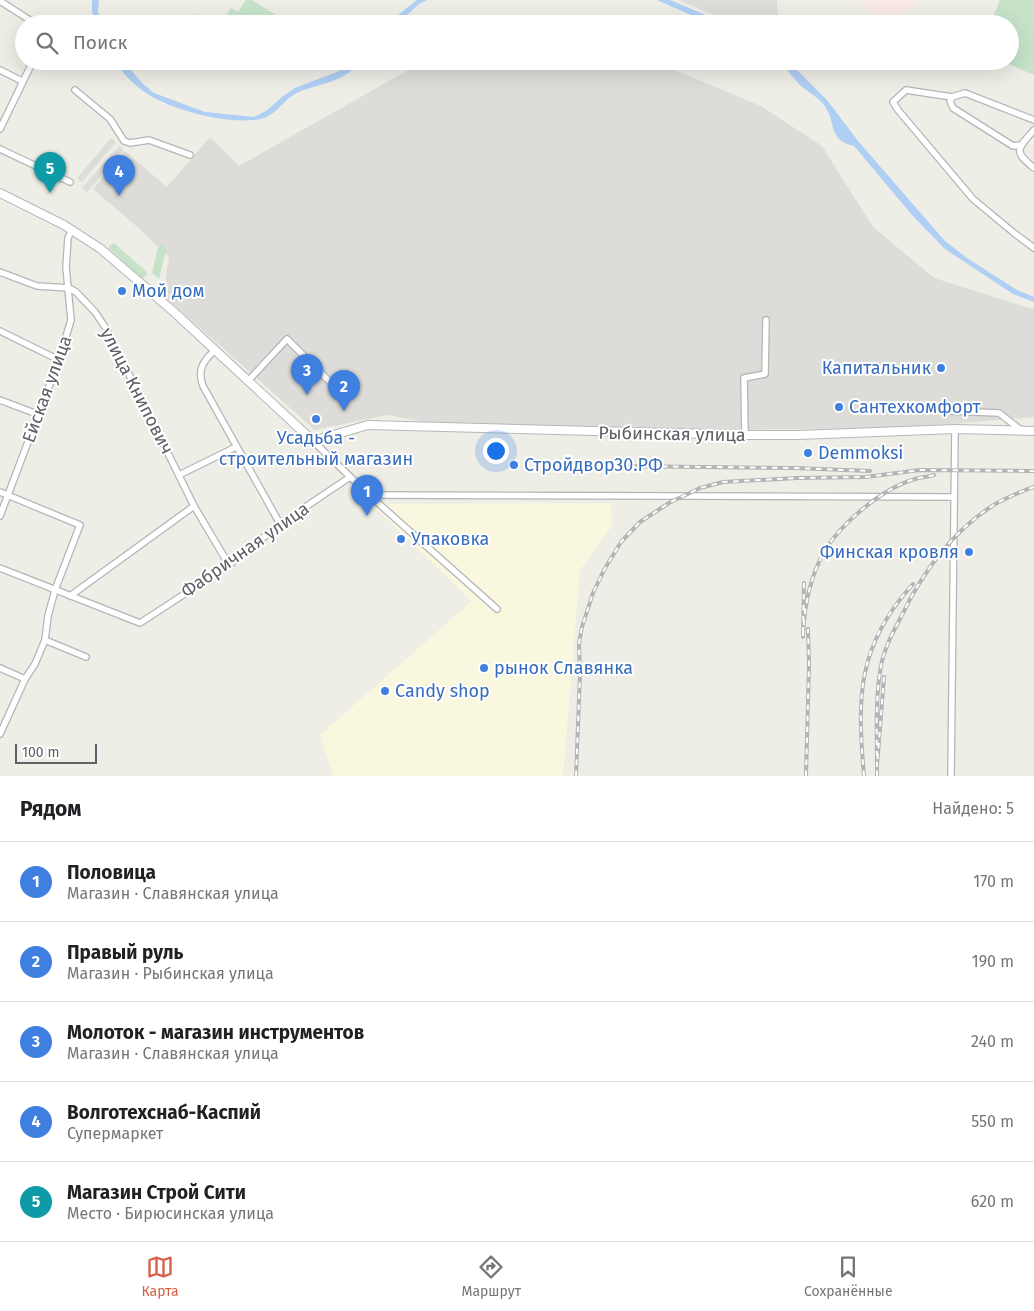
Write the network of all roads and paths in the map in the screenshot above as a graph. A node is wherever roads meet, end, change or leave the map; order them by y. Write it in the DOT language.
graph roads {
  1 [pos="0,1"];
  2 [pos="22,15"];
  3 [pos="0,70"];
  4 [pos="28,70"];
  5 [pos="22,81"];
  6 [pos="75,90"];
  7 [pos="952,97"];
  8 [pos="1034,120"];
  9 [pos="0,129"];
  10 [pos="1034,130"];
  11 [pos="1021,145"];
  12 [pos="0,149"];
  13 [pos="190,155"];
  14 [pos="1034,168"];
  15 [pos="70,182"];
  16 [pos="0,193"];
  17 [pos="72,230"];
  18 [pos="1034,248"];
  19 [pos="0,272"];
  20 [pos="69,288"];
  21 [pos="766,320"];
  22 [pos="0,331"];
  23 [pos="215,350"];
  24 [pos="59,360"];
  25 [pos="248,381"];
  26 [pos="339,391"];
  27 [pos="0,400"];
  28 [pos="950,411"];
  29 [pos="37,414"];
  30 [pos="955,428"];
  31 [pos="1021,430"];
  32 [pos="1034,430"];
  33 [pos="745,435"];
  34 [pos="313,441"];
  35 [pos="236,447"];
  36 [pos="179,475"];
  37 [pos="350,477"];
  38 [pos="0,492"];
  39 [pos="8,495"];
  40 [pos="370,495"];
  41 [pos="954,497"];
  42 [pos="194,506"];
  43 [pos="0,516"];
  44 [pos="280,524"];
  45 [pos="229,565"];
  46 [pos="0,568"];
  47 [pos="55,590"];
  48 [pos="70,596"];
  49 [pos="497,609"];
  50 [pos="46,640"];
  51 [pos="86,657"];
  52 [pos="0,668"];
  53 [pos="24,679"];
  54 [pos="0,734"];
  55 [pos="951,776"];
  1 -- 2 [label="street"];
  3 -- 5 [label="street"];
  4 -- 5 [label="street"];
  5 -- 9 [label="street"];
  6 -- 13 [label="street"];
  7 -- 8 [label="street"];
  7 -- 11 [label="street"];
  7 -- 18 [label="street"];
  10 -- 11 [label="street"];
  11 -- 14 [label="street"];
  12 -- 15 [label="street"];
  16 -- 17 [label="main road"];
  17 -- 20 [label="street, Ейская улица"];
  17 -- 23 [label="main road"];
  19 -- 20 [label="street"];
  20 -- 24 [label="street, Ейская улица"];
  20 -- 36 [label="street, улица Книпович"];
  21 -- 33 [label="street"];
  22 -- 24 [label="street"];
  23 -- 25 [label="main road"];
  23 -- 35 [label="street"];
  24 -- 29 [label="street, Ейская улица"];
  25 -- 26 [label="street"];
  25 -- 34 [label="main road"];
  27 -- 29 [label="street"];
  28 -- 31 [label="street"];
  29 -- 39 [label="street, Ейская улица"];
  30 -- 31 [label="main road, Рыбинская улица"];
  30 -- 33 [label="main road, Рыбинская улица"];
  30 -- 41 [label="street"];
  31 -- 32 [label="main road, Рыбинская улица"];
  33 -- 34 [label="main road, Рыбинская улица"];
  34 -- 37 [label="street"];
  35 -- 36 [label="street"];
  35 -- 44 [label="street"];
  36 -- 42 [label="street, улица Книпович"];
  37 -- 40 [label="street"];
  37 -- 44 [label="street, Фабричная улица"];
  38 -- 39 [label="street"];
  39 -- 43 [label="street, Ейская улица"];
  39 -- 47 [label="street"];
  40 -- 41 [label="street"];
  40 -- 49 [label="street"];
  41 -- 55 [label="street"];
  42 -- 45 [label="street, улица Книпович"];
  42 -- 48 [label="street"];
  44 -- 45 [label="street, Фабричная улица"];
  45 -- 48 [label="street, Фабричная улица"];
  46 -- 47 [label="street"];
  47 -- 48 [label="street"];
  47 -- 50 [label="street"];
  50 -- 51 [label="street"];
  50 -- 53 [label="street"];
  52 -- 53 [label="street"];
  53 -- 54 [label="street"];
}
